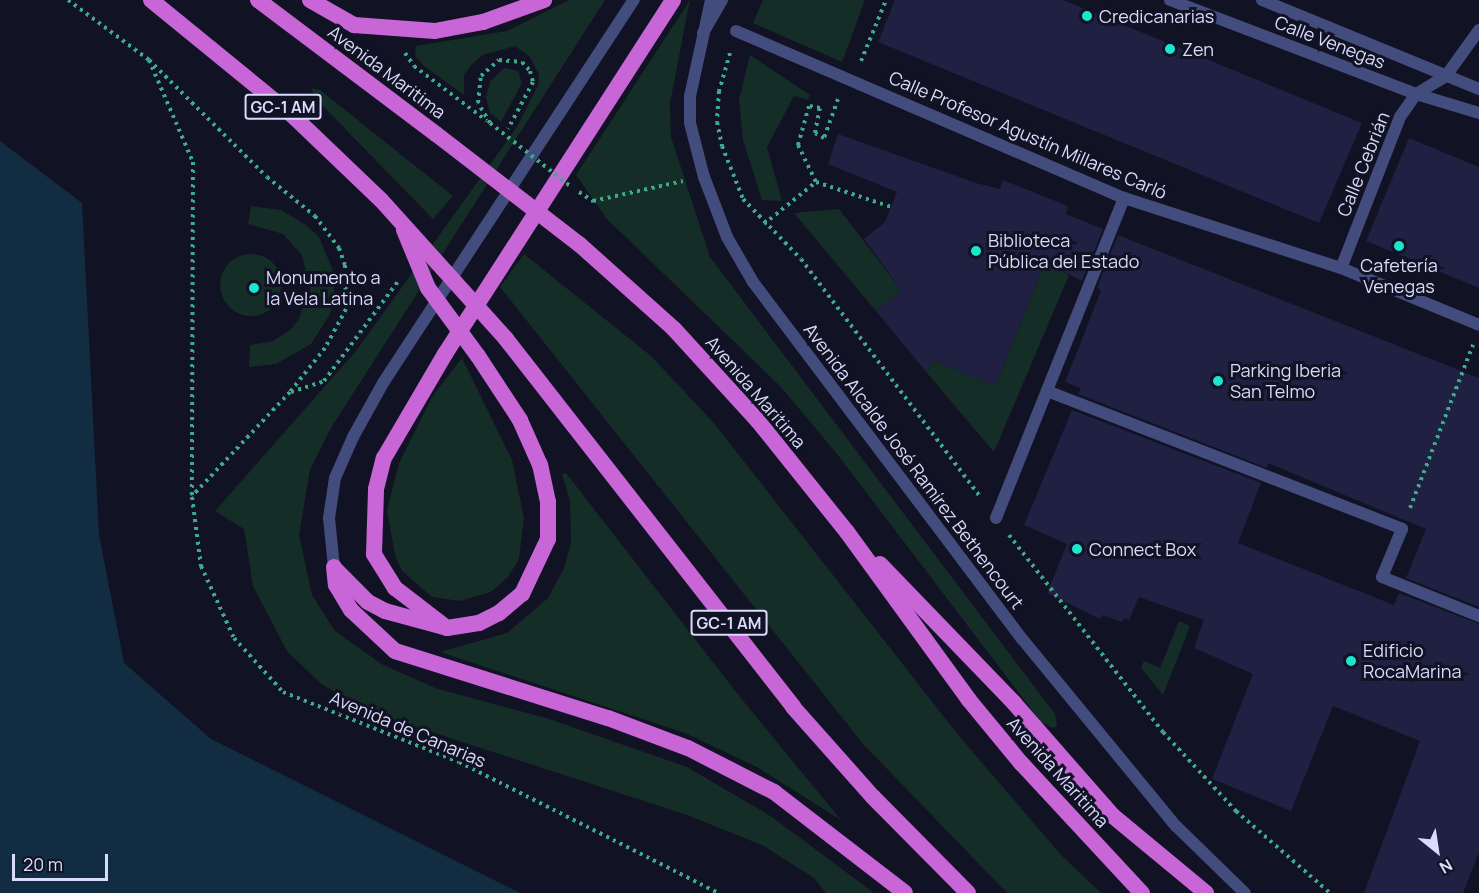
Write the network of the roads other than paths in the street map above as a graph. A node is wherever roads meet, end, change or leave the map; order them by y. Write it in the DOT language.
graph roads {
  1 [pos="151,0"];
  2 [pos="258,0"];
  3 [pos="310,0"];
  4 [pos="544,0"];
  5 [pos="634,0"];
  6 [pos="673,0"];
  7 [pos="711,0"];
  8 [pos="722,0"];
  9 [pos="1170,0"];
  10 [pos="1262,0"];
  11 [pos="1479,30"];
  12 [pos="736,31"];
  13 [pos="703,33"];
  14 [pos="1446,76"];
  15 [pos="1479,89"];
  16 [pos="1416,94"];
  17 [pos="1479,113"];
  18 [pos="1124,198"];
  19 [pos="400,221"];
  20 [pos="1341,268"];
  21 [pos="1479,324"];
  22 [pos="1047,391"];
  23 [pos="996,519"];
  24 [pos="847,532"];
  25 [pos="334,567"];
  26 [pos="1479,616"];
  27 [pos="447,628"];
  28 [pos="905,893"];
  29 [pos="968,893"];
  30 [pos="1142,893"];
  31 [pos="1206,893"];
  32 [pos="1245,893"];
  1 -- 19 [label="highway, GC-1 AM, bridge"];
  2 -- 24 [label="highway, Avenida Maritima, bridge"];
  3 -- 4 [label="highway"];
  5 -- 25 [label="street"];
  6 -- 27 [label="highway"];
  7 -- 13 [label="street, Avenida Alcalde José Ramírez Bethencourt"];
  8 -- 13 [label="street"];
  9 -- 16 [label="street, Calle Venegas"];
  10 -- 14 [label="street, Calle Venegas"];
  11 -- 14 [label="street, Calle Cebrián"];
  12 -- 18 [label="street, Calle Profesor Agustín Millares Carló"];
  13 -- 32 [label="street, Avenida Alcalde José Ramírez Bethencourt"];
  14 -- 15 [label="street, Calle Venegas"];
  14 -- 16 [label="street, Calle Cebrián"];
  16 -- 17 [label="street, Calle Venegas"];
  16 -- 20 [label="street, Calle Cebrián"];
  18 -- 20 [label="street, Calle Profesor Agustín Millares Carló"];
  18 -- 22 [label="street"];
  19 -- 27 [label="highway, bridge"];
  19 -- 29 [label="highway, GC-1 AM, bridge"];
  20 -- 21 [label="street, Calle Profesor Agustín Millares Carló"];
  22 -- 23 [label="street"];
  22 -- 26 [label="street"];
  24 -- 30 [label="highway, Avenida Maritima"];
  24 -- 31 [label="highway"];
  25 -- 27 [label="highway"];
  25 -- 28 [label="highway"];
}
